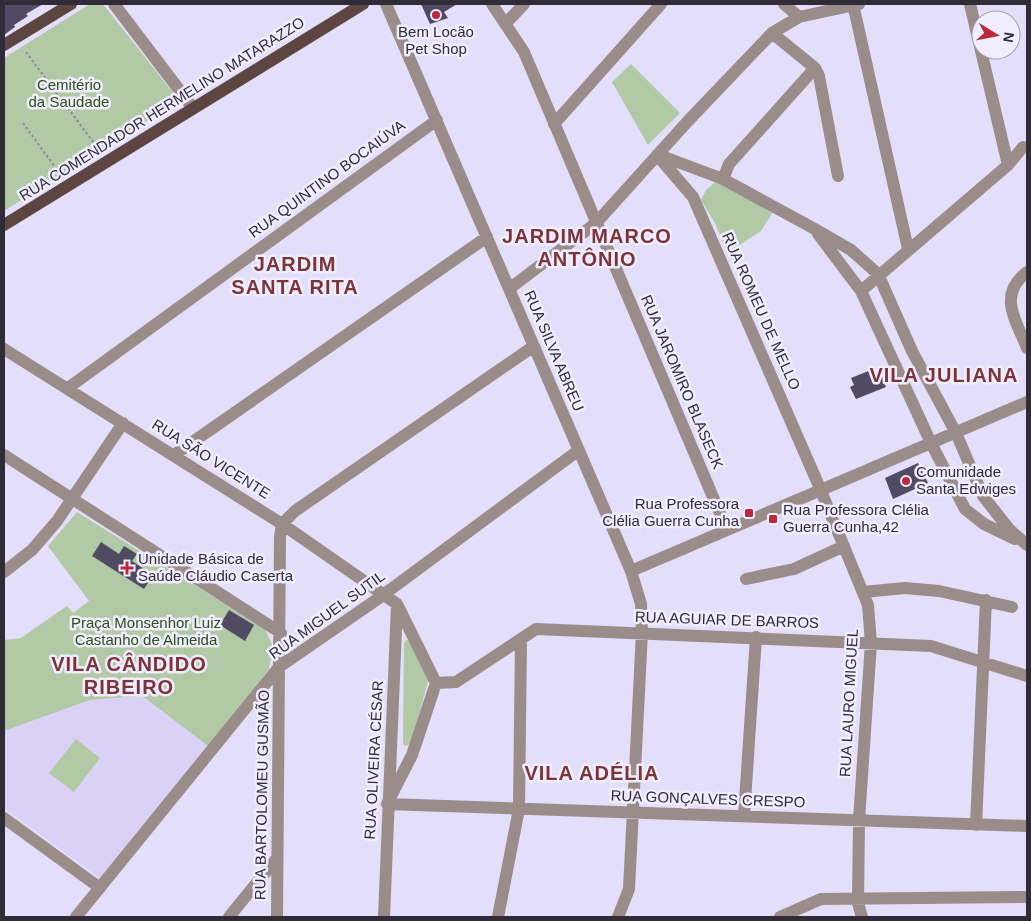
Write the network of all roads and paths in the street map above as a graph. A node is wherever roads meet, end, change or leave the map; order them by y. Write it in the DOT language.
graph roads {
  1 [pos="71,4"];
  2 [pos="114,4"];
  3 [pos="363,4"];
  4 [pos="386,4"];
  5 [pos="492,4"];
  6 [pos="524,4"];
  7 [pos="661,4"];
  8 [pos="784,4"];
  9 [pos="856,4"];
  10 [pos="970,4"];
  11 [pos="799,17"];
  12 [pos="506,23"];
  13 [pos="772,33"];
  14 [pos="4,45"];
  15 [pos="26,52"];
  16 [pos="815,68"];
  17 [pos="194,108"];
  18 [pos="437,120"];
  19 [pos="23,122"];
  20 [pos="554,124"];
  21 [pos="97,147"];
  22 [pos="1022,147"];
  23 [pos="657,154"];
  24 [pos="1008,165"];
  25 [pos="57,170"];
  26 [pos="838,176"];
  27 [pos="723,179"];
  28 [pos="596,223"];
  29 [pos="4,226"];
  30 [pos="814,228"];
  31 [pos="487,237"];
  32 [pos="908,249"];
  33 [pos="1027,272"];
  34 [pos="878,274"];
  35 [pos="510,289"];
  36 [pos="861,291"];
  37 [pos="534,346"];
  38 [pos="1027,348"];
  39 [pos="6,353"];
  40 [pos="68,388"];
  41 [pos="1027,402"];
  42 [pos="123,423"];
  43 [pos="956,433"];
  44 [pos="931,443"];
  45 [pos="579,450"];
  46 [pos="4,454"];
  47 [pos="174,455"];
  48 [pos="820,490"];
  49 [pos="72,499"];
  50 [pos="282,524"];
  51 [pos="727,530"];
  52 [pos="1026,544"];
  53 [pos="844,546"];
  54 [pos="630,571"];
  55 [pos="4,572"];
  56 [pos="746,579"];
  57 [pos="863,592"];
  58 [pos="384,594"];
  59 [pos="986,600"];
  60 [pos="397,604"];
  61 [pos="1012,607"];
  62 [pos="642,632"];
  63 [pos="281,633"];
  64 [pos="412,633"];
  65 [pos="396,636"];
  66 [pos="756,637"];
  67 [pos="521,639"];
  68 [pos="870,643"];
  69 [pos="984,662"];
  70 [pos="279,667"];
  71 [pos="1027,676"];
  72 [pos="436,683"];
  73 [pos="390,749"];
  74 [pos="412,755"];
  75 [pos="387,804"];
  76 [pos="519,809"];
  77 [pos="633,813"];
  78 [pos="744,816"];
  79 [pos="859,820"];
  80 [pos="5,822"];
  81 [pos="976,824"];
  82 [pos="1027,826"];
  83 [pos="277,858"];
  84 [pos="258,882"];
  85 [pos="276,885"];
  86 [pos="100,888"];
  87 [pos="1027,897"];
  88 [pos="858,898"];
  89 [pos="76,917"];
  90 [pos="229,917"];
  91 [pos="277,917"];
  92 [pos="384,917"];
  93 [pos="498,917"];
  94 [pos="618,917"];
  95 [pos="780,917"];
  96 [pos="862,917"];
  1 -- 14 [label="main road"];
  2 -- 17 [label="street"];
  3 -- 17 [label="main road, RUA COMENDADOR HERMELINO MATARAZZO"];
  4 -- 18 [label="street, RUA SILVA ABREU"];
  5 -- 12 [label="street, RUA JAROMIRO BLASECK"];
  6 -- 12 [label="street"];
  7 -- 20 [label="street"];
  8 -- 11 [label="street"];
  9 -- 11 [label="street"];
  9 -- 32 [label="street"];
  10 -- 24 [label="street"];
  11 -- 13 [label="street"];
  12 -- 20 [label="street, RUA JAROMIRO BLASECK"];
  13 -- 16 [label="street"];
  13 -- 23 [label="street"];
  15 -- 21 [label="path"];
  16 -- 26 [label="street"];
  16 -- 27 [label="street"];
  17 -- 29 [label="main road, RUA COMENDADOR HERMELINO MATARAZZO"];
  18 -- 31 [label="street, RUA SILVA ABREU"];
  18 -- 40 [label="street, RUA QUINTINO BOCAIÚVA"];
  19 -- 25 [label="path"];
  20 -- 28 [label="street, RUA JAROMIRO BLASECK"];
  22 -- 24 [label="street"];
  23 -- 27 [label="street"];
  23 -- 28 [label="street"];
  23 -- 48 [label="street, RUA ROMEU DE MELLO"];
  24 -- 32 [label="street"];
  27 -- 30 [label="street"];
  28 -- 35 [label="street"];
  28 -- 51 [label="street, RUA JAROMIRO BLASECK"];
  30 -- 34 [label="street"];
  30 -- 36 [label="street"];
  31 -- 35 [label="street, RUA SILVA ABREU"];
  31 -- 47 [label="street"];
  32 -- 34 [label="street"];
  33 -- 38 [label="street"];
  34 -- 36 [label="street"];
  34 -- 43 [label="street"];
  35 -- 37 [label="street, RUA SILVA ABREU"];
  36 -- 44 [label="street"];
  37 -- 45 [label="street, RUA SILVA ABREU"];
  37 -- 50 [label="street"];
  39 -- 40 [label="street, RUA SÃO VICENTE"];
  40 -- 42 [label="street, RUA SÃO VICENTE"];
  41 -- 43 [label="street"];
  42 -- 47 [label="street, RUA SÃO VICENTE"];
  42 -- 49 [label="street"];
  43 -- 44 [label="street"];
  43 -- 52 [label="street"];
  44 -- 48 [label="street"];
  44 -- 52 [label="street"];
  45 -- 54 [label="street, RUA SILVA ABREU"];
  45 -- 58 [label="street, RUA MIGUEL SUTIL"];
  46 -- 49 [label="street"];
  47 -- 50 [label="street, RUA SÃO VICENTE"];
  48 -- 51 [label="street"];
  48 -- 53 [label="street, RUA LAURO MIGUEL"];
  49 -- 55 [label="street"];
  49 -- 63 [label="street"];
  50 -- 58 [label="street, RUA SÃO VICENTE"];
  50 -- 63 [label="street, RUA BARTOLOMEU GUSMÃO"];
  51 -- 54 [label="street"];
  53 -- 56 [label="street"];
  53 -- 57 [label="street, RUA LAURO MIGUEL"];
  54 -- 62 [label="street, RUA SILVA ABREU"];
  57 -- 59 [label="street"];
  57 -- 68 [label="street, RUA LAURO MIGUEL"];
  58 -- 60 [label="street, RUA SÃO VICENTE"];
  58 -- 70 [label="street, RUA MIGUEL SUTIL"];
  59 -- 61 [label="street"];
  59 -- 69 [label="street"];
  60 -- 64 [label="street"];
  60 -- 65 [label="street, RUA OLIVEIRA CÉSAR"];
  62 -- 66 [label="street, RUA AGUIAR DE BARROS"];
  62 -- 67 [label="street, RUA AGUIAR DE BARROS"];
  62 -- 77 [label="street, RUA SILVA ABREU"];
  63 -- 70 [label="street, RUA BARTOLOMEU GUSMÃO"];
  64 -- 65 [label="street"];
  64 -- 72 [label="street"];
  65 -- 73 [label="street, RUA OLIVEIRA CÉSAR"];
  66 -- 68 [label="street, RUA AGUIAR DE BARROS"];
  66 -- 78 [label="street"];
  67 -- 72 [label="street, RUA AGUIAR DE BARROS"];
  67 -- 76 [label="street"];
  68 -- 69 [label="street, RUA AGUIAR DE BARROS"];
  68 -- 79 [label="street, RUA LAURO MIGUEL"];
  69 -- 71 [label="street, RUA AGUIAR DE BARROS"];
  69 -- 81 [label="street"];
  70 -- 83 [label="street, RUA BARTOLOMEU GUSMÃO"];
  70 -- 86 [label="street, RUA MIGUEL SUTIL"];
  72 -- 74 [label="street"];
  73 -- 74 [label="street"];
  73 -- 75 [label="street, RUA OLIVEIRA CÉSAR"];
  74 -- 75 [label="street"];
  75 -- 76 [label="street, RUA GONÇALVES CRESPO"];
  75 -- 92 [label="street, RUA OLIVEIRA CÉSAR"];
  76 -- 77 [label="street, RUA GONÇALVES CRESPO"];
  76 -- 93 [label="street"];
  77 -- 78 [label="street, RUA GONÇALVES CRESPO"];
  77 -- 94 [label="street, RUA SILVA ABREU"];
  78 -- 79 [label="street, RUA GONÇALVES CRESPO"];
  79 -- 81 [label="street, RUA GONÇALVES CRESPO"];
  79 -- 88 [label="street, RUA LAURO MIGUEL"];
  80 -- 86 [label="street"];
  81 -- 82 [label="street, RUA GONÇALVES CRESPO"];
  83 -- 84 [label="street"];
  83 -- 85 [label="street, RUA BARTOLOMEU GUSMÃO"];
  84 -- 85 [label="street"];
  84 -- 90 [label="street"];
  85 -- 91 [label="street, RUA BARTOLOMEU GUSMÃO"];
  86 -- 89 [label="street, RUA MIGUEL SUTIL"];
  87 -- 88 [label="street"];
  88 -- 95 [label="street"];
  88 -- 96 [label="street, RUA LAURO MIGUEL"];
}
